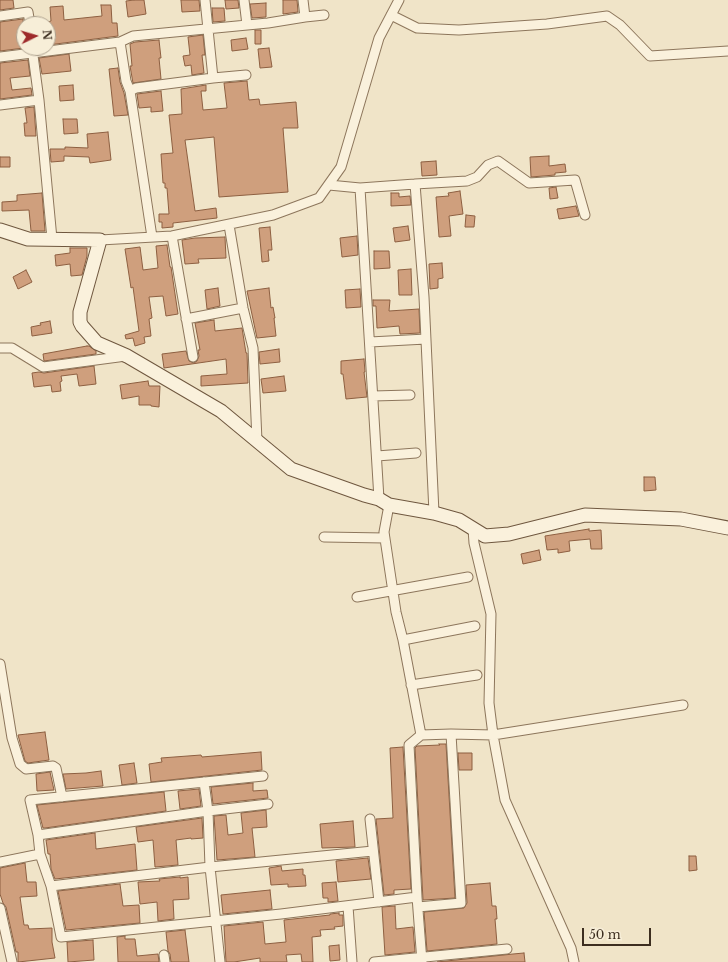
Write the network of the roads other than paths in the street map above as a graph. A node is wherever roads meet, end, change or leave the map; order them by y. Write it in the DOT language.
graph roads {
  1 [pos="205,0"];
  2 [pos="244,0"];
  3 [pos="302,0"];
  4 [pos="398,0"];
  5 [pos="324,15"];
  6 [pos="391,15"];
  7 [pos="0,16"];
  8 [pos="29,16"];
  9 [pos="305,17"];
  10 [pos="247,25"];
  11 [pos="208,28"];
  12 [pos="120,42"];
  13 [pos="56,49"];
  14 [pos="728,51"];
  15 [pos="16,54"];
  16 [pos="34,56"];
  17 [pos="0,57"];
  18 [pos="246,75"];
  19 [pos="213,78"];
  20 [pos="130,91"];
  21 [pos="39,100"];
  22 [pos="0,105"];
  23 [pos="415,184"];
  24 [pos="329,185"];
  25 [pos="360,188"];
  26 [pos="585,215"];
  27 [pos="229,225"];
  28 [pos="0,230"];
  29 [pos="172,236"];
  30 [pos="152,237"];
  31 [pos="52,239"];
  32 [pos="100,240"];
  33 [pos="243,308"];
  34 [pos="186,319"];
  35 [pos="426,339"];
  36 [pos="370,342"];
  37 [pos="0,348"];
  38 [pos="127,356"];
  39 [pos="193,358"];
  40 [pos="410,395"];
  41 [pos="373,396"];
  42 [pos="256,441"];
  43 [pos="416,453"];
  44 [pos="376,456"];
  45 [pos="384,502"];
  46 [pos="434,513"];
  47 [pos="728,528"];
  48 [pos="473,529"];
  49 [pos="324,537"];
  50 [pos="385,538"];
  51 [pos="468,578"];
  52 [pos="393,591"];
  53 [pos="358,597"];
  54 [pos="475,626"];
  55 [pos="403,640"];
  56 [pos="0,664"];
  57 [pos="477,675"];
  58 [pos="411,686"];
  59 [pos="683,705"];
  60 [pos="451,734"];
  61 [pos="421,735"];
  62 [pos="493,735"];
  63 [pos="264,776"];
  64 [pos="204,782"];
  65 [pos="62,798"];
  66 [pos="268,804"];
  67 [pos="208,811"];
  68 [pos="370,819"];
  69 [pos="38,835"];
  70 [pos="373,851"];
  71 [pos="40,854"];
  72 [pos="0,862"];
  73 [pos="210,867"];
  74 [pos="51,886"];
  75 [pos="417,897"];
  76 [pos="379,902"];
  77 [pos="348,906"];
  78 [pos="418,907"];
  79 [pos="0,908"];
  80 [pos="215,921"];
  81 [pos="507,950"];
  82 [pos="422,960"];
  83 [pos="12,962"];
  84 [pos="220,962"];
  85 [pos="352,962"];
  86 [pos="374,962"];
  87 [pos="574,962"];
  1 -- 11 [label="street"];
  2 -- 10 [label="street"];
  3 -- 9 [label="street"];
  4 -- 6 [label="street"];
  5 -- 9 [label="street"];
  6 -- 14 [label="street"];
  6 -- 24 [label="street"];
  7 -- 8 [label="street"];
  9 -- 10 [label="street"];
  10 -- 11 [label="street"];
  11 -- 12 [label="street"];
  11 -- 19 [label="street"];
  12 -- 13 [label="street"];
  12 -- 20 [label="street"];
  15 -- 17 [label="street"];
  16 -- 21 [label="street"];
  18 -- 19 [label="street"];
  19 -- 20 [label="street"];
  20 -- 30 [label="street"];
  21 -- 22 [label="street"];
  21 -- 31 [label="street"];
  23 -- 25 [label="street"];
  23 -- 26 [label="street"];
  23 -- 35 [label="street"];
  24 -- 25 [label="street"];
  24 -- 27 [label="street"];
  25 -- 36 [label="street"];
  27 -- 29 [label="street"];
  27 -- 33 [label="street"];
  28 -- 31 [label="street"];
  29 -- 30 [label="street"];
  29 -- 34 [label="street"];
  30 -- 32 [label="street"];
  31 -- 32 [label="street"];
  32 -- 38 [label="street"];
  33 -- 34 [label="street"];
  33 -- 42 [label="street"];
  34 -- 39 [label="street"];
  35 -- 36 [label="street"];
  35 -- 46 [label="street"];
  36 -- 41 [label="street"];
  37 -- 38 [label="street"];
  38 -- 42 [label="street"];
  40 -- 41 [label="street"];
  41 -- 44 [label="street"];
  42 -- 45 [label="street"];
  43 -- 44 [label="street"];
  44 -- 45 [label="street"];
  45 -- 46 [label="street"];
  45 -- 50 [label="street"];
  46 -- 48 [label="street"];
  47 -- 48 [label="street"];
  48 -- 62 [label="street"];
  49 -- 50 [label="street"];
  50 -- 52 [label="street"];
  51 -- 52 [label="street"];
  52 -- 53 [label="street"];
  52 -- 55 [label="street"];
  54 -- 55 [label="street"];
  55 -- 58 [label="street"];
  56 -- 65 [label="street"];
  57 -- 58 [label="street"];
  58 -- 61 [label="street"];
  59 -- 62 [label="street"];
  60 -- 61 [label="street"];
  60 -- 62 [label="street"];
  60 -- 78 [label="street"];
  61 -- 75 [label="street"];
  62 -- 87 [label="street"];
  63 -- 64 [label="street"];
  64 -- 65 [label="street"];
  64 -- 67 [label="street"];
  65 -- 69 [label="street"];
  66 -- 67 [label="street"];
  67 -- 69 [label="street"];
  67 -- 73 [label="street"];
  68 -- 70 [label="street"];
  69 -- 71 [label="street"];
  70 -- 73 [label="street"];
  70 -- 76 [label="street"];
  71 -- 72 [label="street"];
  71 -- 74 [label="street"];
  73 -- 74 [label="street"];
  73 -- 80 [label="street"];
  74 -- 80 [label="street"];
  75 -- 76 [label="street"];
  75 -- 78 [label="street"];
  76 -- 77 [label="street"];
  77 -- 80 [label="street"];
  77 -- 85 [label="street"];
  78 -- 82 [label="street"];
  79 -- 83 [label="street"];
  80 -- 84 [label="street"];
  81 -- 82 [label="street"];
  82 -- 86 [label="street"];
}
